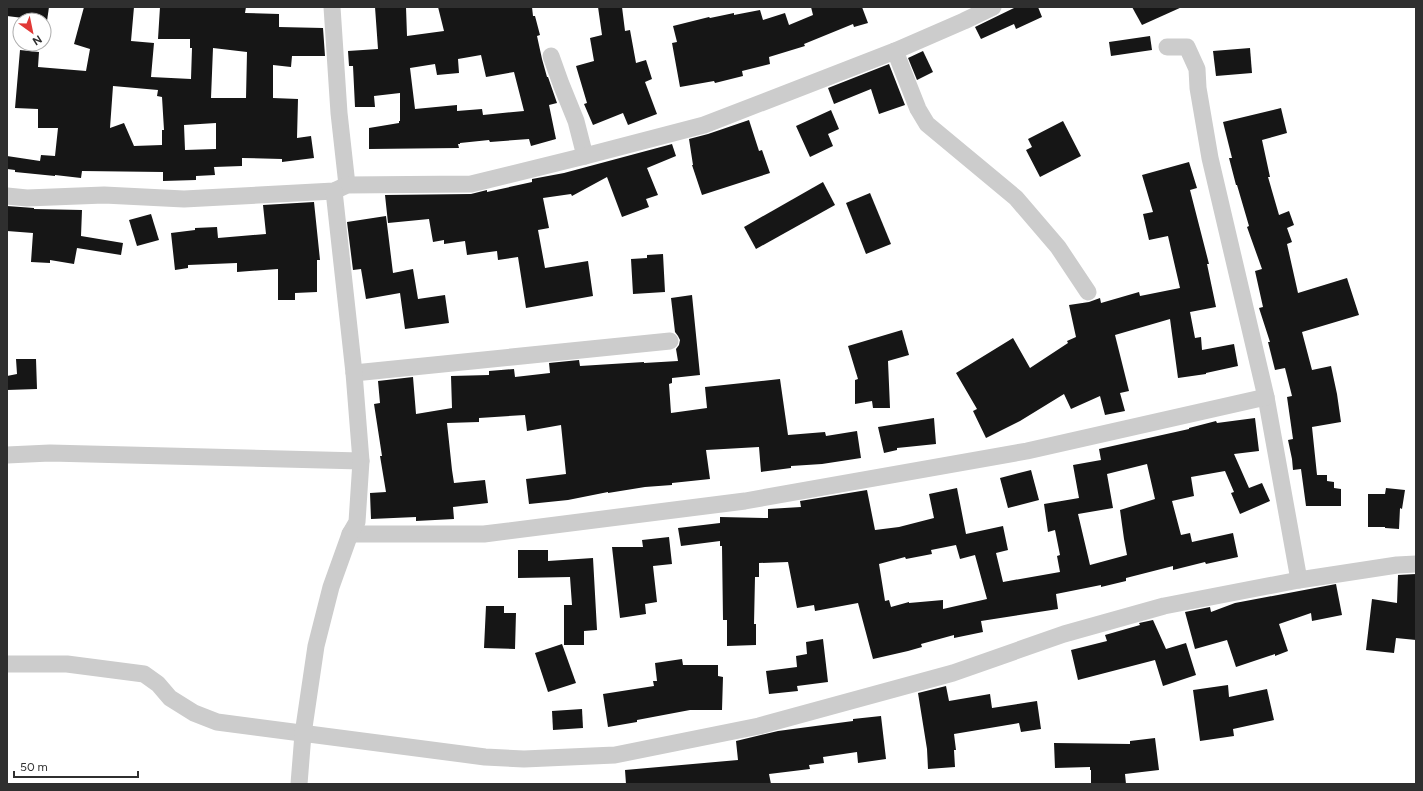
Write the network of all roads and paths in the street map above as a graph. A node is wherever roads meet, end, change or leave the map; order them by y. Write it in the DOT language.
graph roads {
  1 [pos="332,7"];
  2 [pos="993,7"];
  3 [pos="1167,47"];
  4 [pos="896,51"];
  5 [pos="551,56"];
  6 [pos="585,156"];
  7 [pos="340,188"];
  8 [pos="7,196"];
  9 [pos="1088,292"];
  10 [pos="670,341"];
  11 [pos="354,373"];
  12 [pos="1266,396"];
  13 [pos="7,455"];
  14 [pos="361,461"];
  15 [pos="350,534"];
  16 [pos="1416,564"];
  17 [pos="1299,580"];
  18 [pos="7,664"];
  19 [pos="303,734"];
  20 [pos="299,784"];
  1 -- 7 [label="street"];
  2 -- 4 [label="street"];
  3 -- 12 [label="street"];
  4 -- 6 [label="street"];
  4 -- 9 [label="street"];
  5 -- 6 [label="street"];
  6 -- 7 [label="street"];
  7 -- 8 [label="street"];
  7 -- 11 [label="street"];
  10 -- 11 [label="street"];
  11 -- 14 [label="street"];
  12 -- 15 [label="street"];
  12 -- 17 [label="street"];
  13 -- 14 [label="street"];
  14 -- 15 [label="street"];
  15 -- 19 [label="street"];
  16 -- 17 [label="street"];
  17 -- 19 [label="street"];
  18 -- 19 [label="street"];
  19 -- 20 [label="street"];
}
